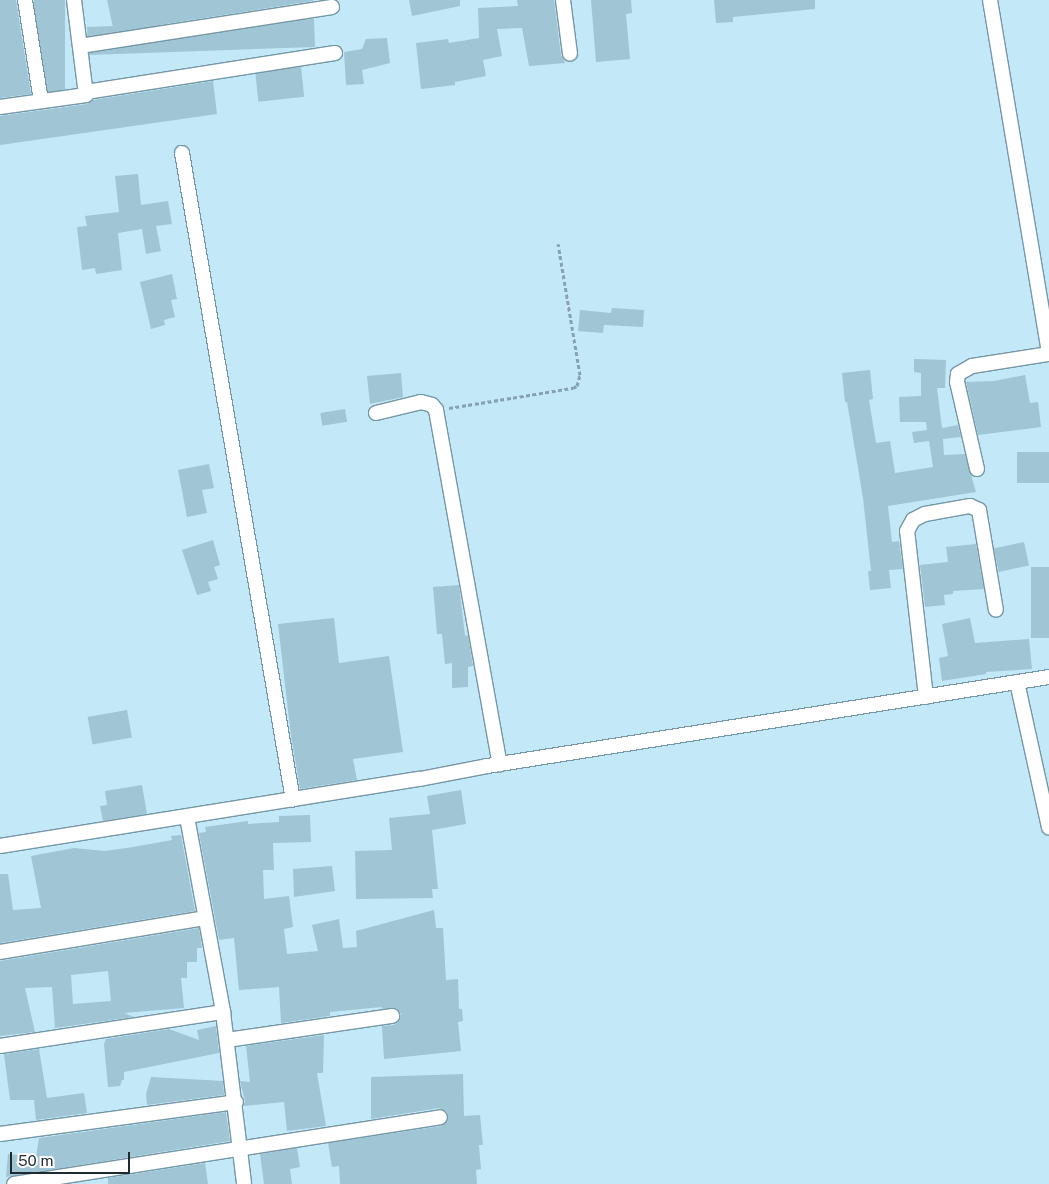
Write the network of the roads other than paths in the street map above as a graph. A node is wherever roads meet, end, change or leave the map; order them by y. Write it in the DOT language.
graph roads {
  1 [pos="25,0"];
  2 [pos="74,0"];
  3 [pos="563,0"];
  4 [pos="990,0"];
  5 [pos="332,7"];
  6 [pos="80,46"];
  7 [pos="335,53"];
  8 [pos="570,54"];
  9 [pos="86,92"];
  10 [pos="41,101"];
  11 [pos="0,107"];
  12 [pos="182,153"];
  13 [pos="1049,353"];
  14 [pos="376,413"];
  15 [pos="977,469"];
  16 [pos="996,610"];
  17 [pos="1049,677"];
  18 [pos="1017,682"];
  19 [pos="926,697"];
  20 [pos="500,764"];
  21 [pos="293,800"];
  22 [pos="187,817"];
  23 [pos="1049,828"];
  24 [pos="0,846"];
  25 [pos="205,918"];
  26 [pos="0,952"];
  27 [pos="223,1012"];
  28 [pos="392,1016"];
  29 [pos="227,1040"];
  30 [pos="0,1046"];
  31 [pos="236,1102"];
  32 [pos="440,1117"];
  33 [pos="0,1134"];
  34 [pos="240,1150"];
  35 [pos="14,1184"];
  36 [pos="244,1184"];
  1 -- 10 [label="street"];
  2 -- 6 [label="street"];
  3 -- 8 [label="street"];
  4 -- 13 [label="street"];
  5 -- 6 [label="street"];
  6 -- 9 [label="street"];
  7 -- 9 [label="street"];
  9 -- 10 [label="street"];
  10 -- 11 [label="street"];
  12 -- 21 [label="street"];
  13 -- 15 [label="street"];
  14 -- 20 [label="street"];
  16 -- 19 [label="street"];
  17 -- 18 [label="street"];
  18 -- 19 [label="street"];
  18 -- 23 [label="street"];
  19 -- 20 [label="street"];
  20 -- 21 [label="street"];
  21 -- 22 [label="street"];
  22 -- 24 [label="street"];
  22 -- 25 [label="street"];
  25 -- 26 [label="street"];
  25 -- 27 [label="street"];
  27 -- 29 [label="street"];
  27 -- 30 [label="street"];
  28 -- 29 [label="street"];
  29 -- 31 [label="street"];
  31 -- 33 [label="street"];
  31 -- 34 [label="street"];
  32 -- 34 [label="street"];
  34 -- 35 [label="street"];
  34 -- 36 [label="street"];
}
